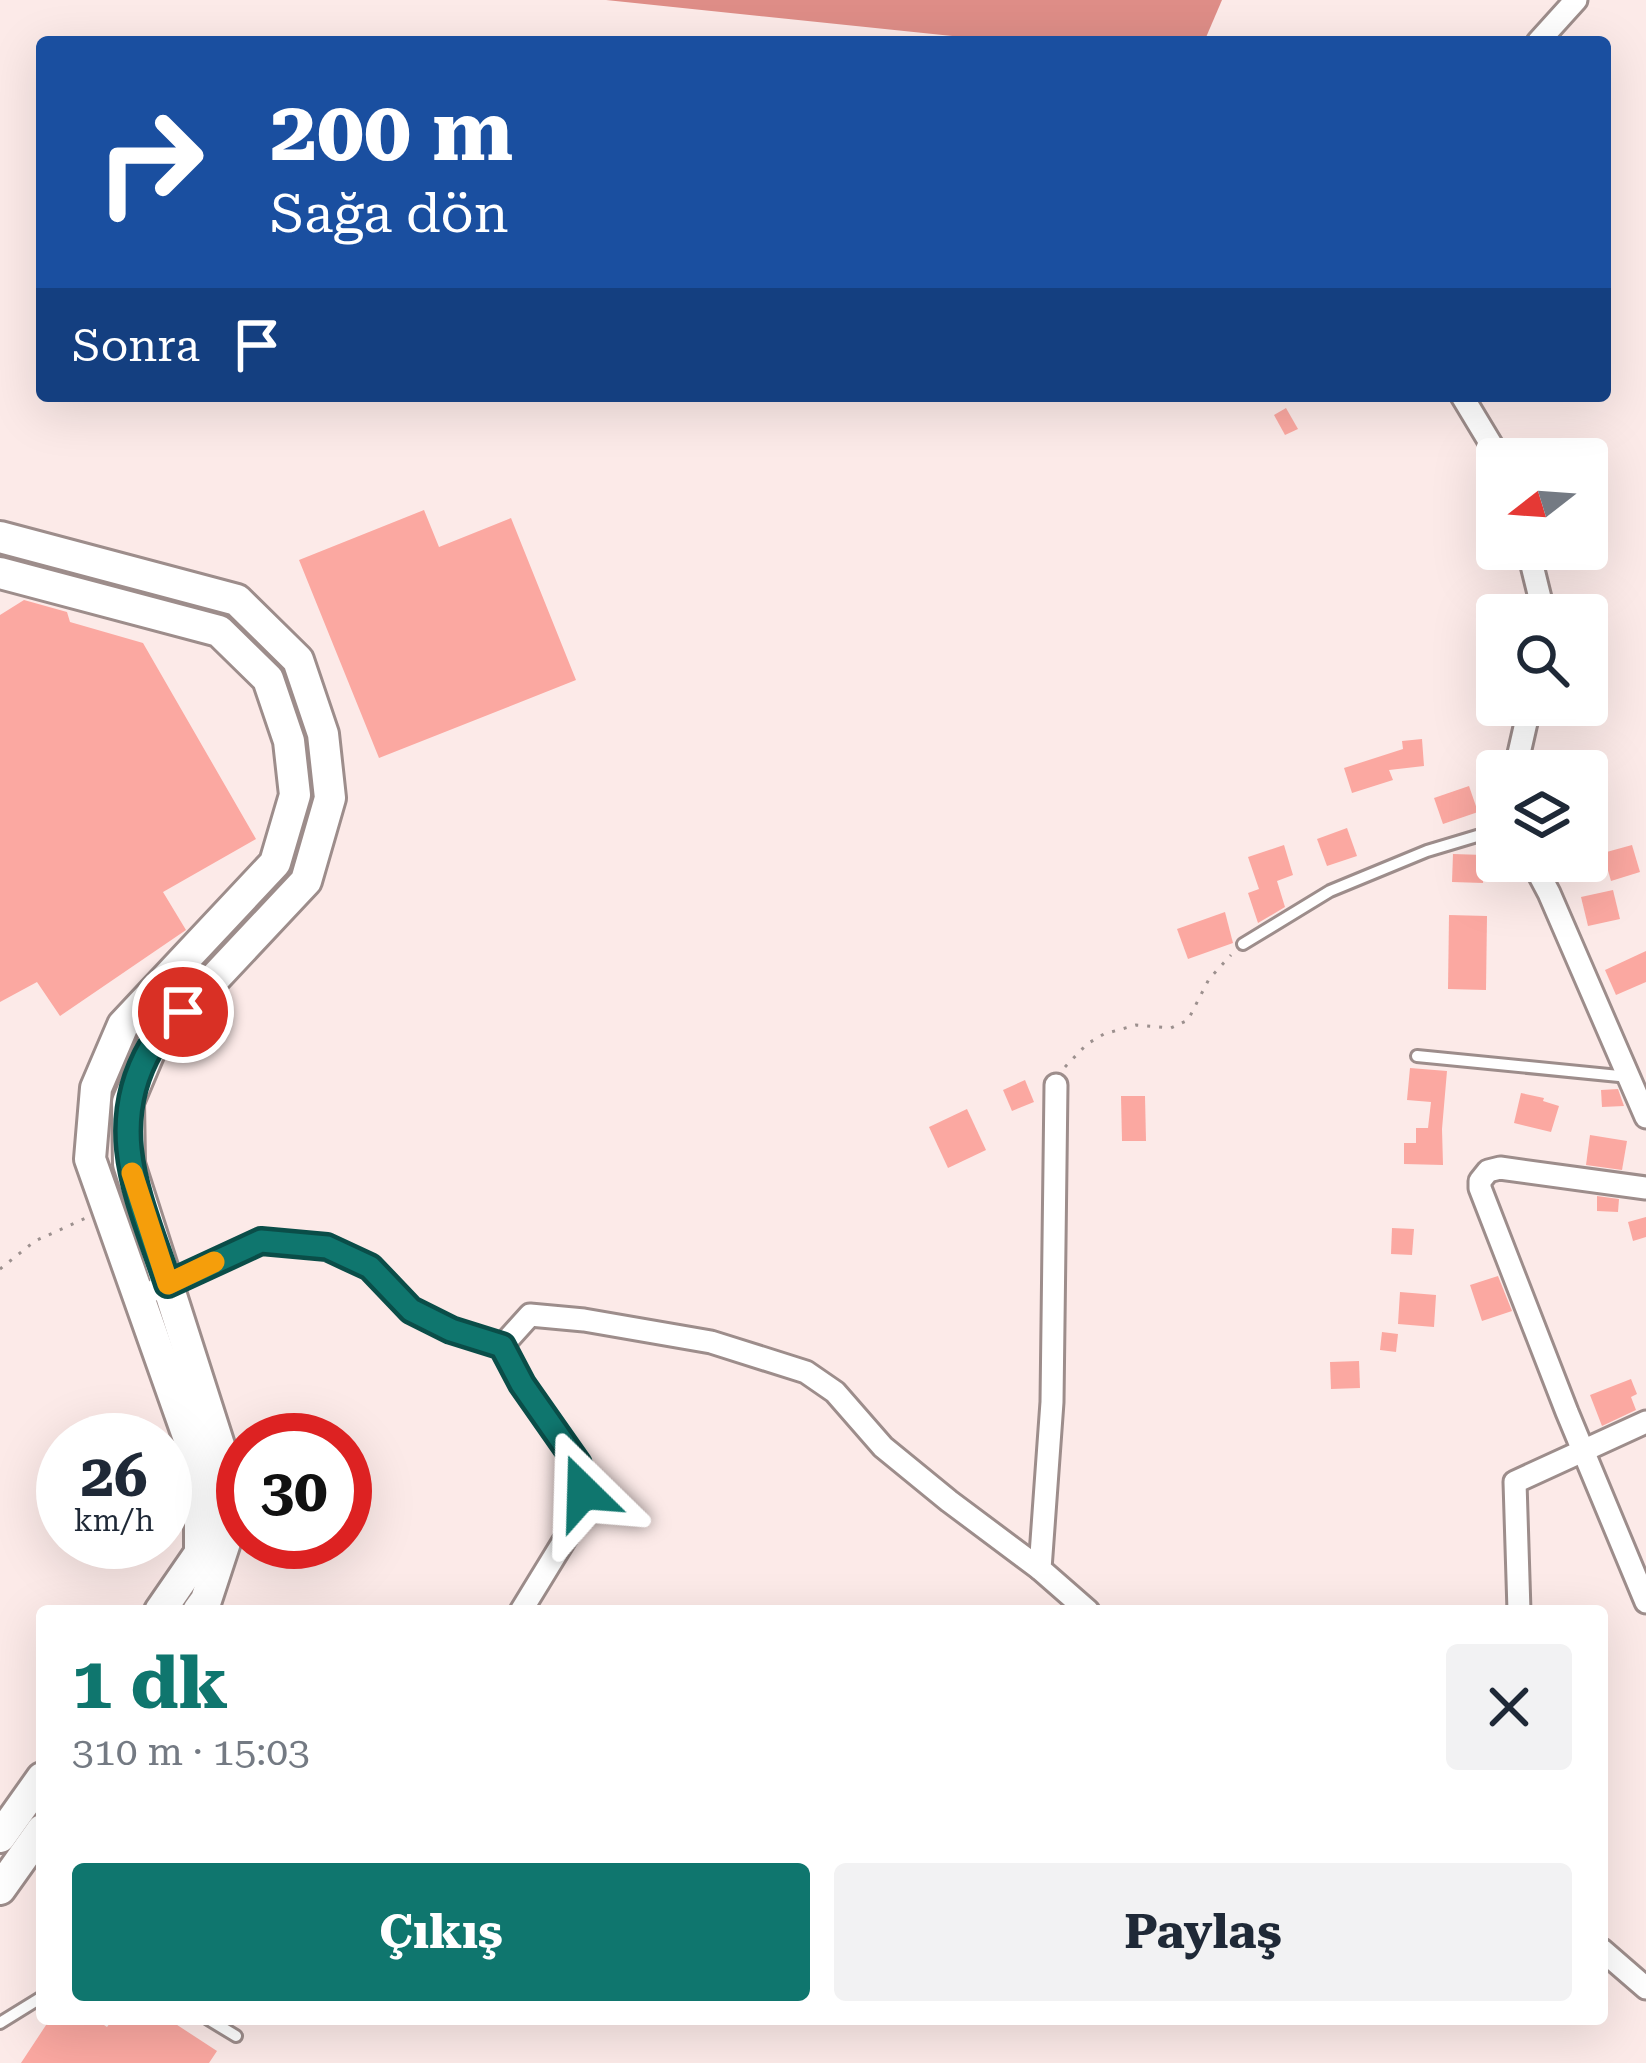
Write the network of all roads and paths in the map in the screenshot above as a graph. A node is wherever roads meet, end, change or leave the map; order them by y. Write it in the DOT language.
graph roads {
  1 [pos="1576,0"];
  2 [pos="1543,36"];
  3 [pos="1466,402"];
  4 [pos="1487,438"];
  5 [pos="0,537"];
  6 [pos="0,573"];
  7 [pos="1476,836"];
  8 [pos="1543,882"];
  9 [pos="1244,944"];
  10 [pos="1417,1056"];
  11 [pos="1629,1077"];
  12 [pos="1056,1085"];
  13 [pos="1646,1117"];
  14 [pos="1646,1188"];
  15 [pos="108,1209"];
  16 [pos="0,1269"];
  17 [pos="168,1284"];
  18 [pos="139,1298"];
  19 [pos="502,1346"];
  20 [pos="1646,1422"];
  21 [pos="1582,1449"];
  22 [pos="1040,1569"];
  23 [pos="1646,1602"];
  24 [pos="164,1605"];
  25 [pos="202,1605"];
  26 [pos="525,1605"];
  27 [pos="1081,1605"];
  28 [pos="1520,1605"];
  29 [pos="36,1786"];
  30 [pos="0,1837"];
  31 [pos="36,1838"];
  32 [pos="0,1889"];
  33 [pos="1608,1955"];
  34 [pos="1646,1988"];
  35 [pos="36,2001"];
  36 [pos="0,2023"];
  37 [pos="218,2025"];
  38 [pos="236,2036"];
  1 -- 2 [label="street"];
  3 -- 4 [label="street"];
  5 -- 17 [label="street"];
  6 -- 15 [label="street"];
  7 -- 9 [label="lane"];
  8 -- 11 [label="street"];
  9 -- 12 [label="path"];
  10 -- 11 [label="lane"];
  11 -- 13 [label="street"];
  12 -- 22 [label="street"];
  14 -- 21 [label="street"];
  15 -- 16 [label="path"];
  15 -- 18 [label="street"];
  17 -- 18 [label="street"];
  17 -- 19 [label="street"];
  17 -- 25 [label="street"];
  18 -- 24 [label="street"];
  19 -- 22 [label="street"];
  19 -- 26 [label="street"];
  20 -- 21 [label="street"];
  21 -- 23 [label="street"];
  21 -- 28 [label="street"];
  22 -- 27 [label="street"];
  29 -- 30 [label="street"];
  31 -- 32 [label="street"];
  33 -- 34 [label="street"];
  35 -- 36 [label="lane"];
  37 -- 38 [label="lane"];
}
